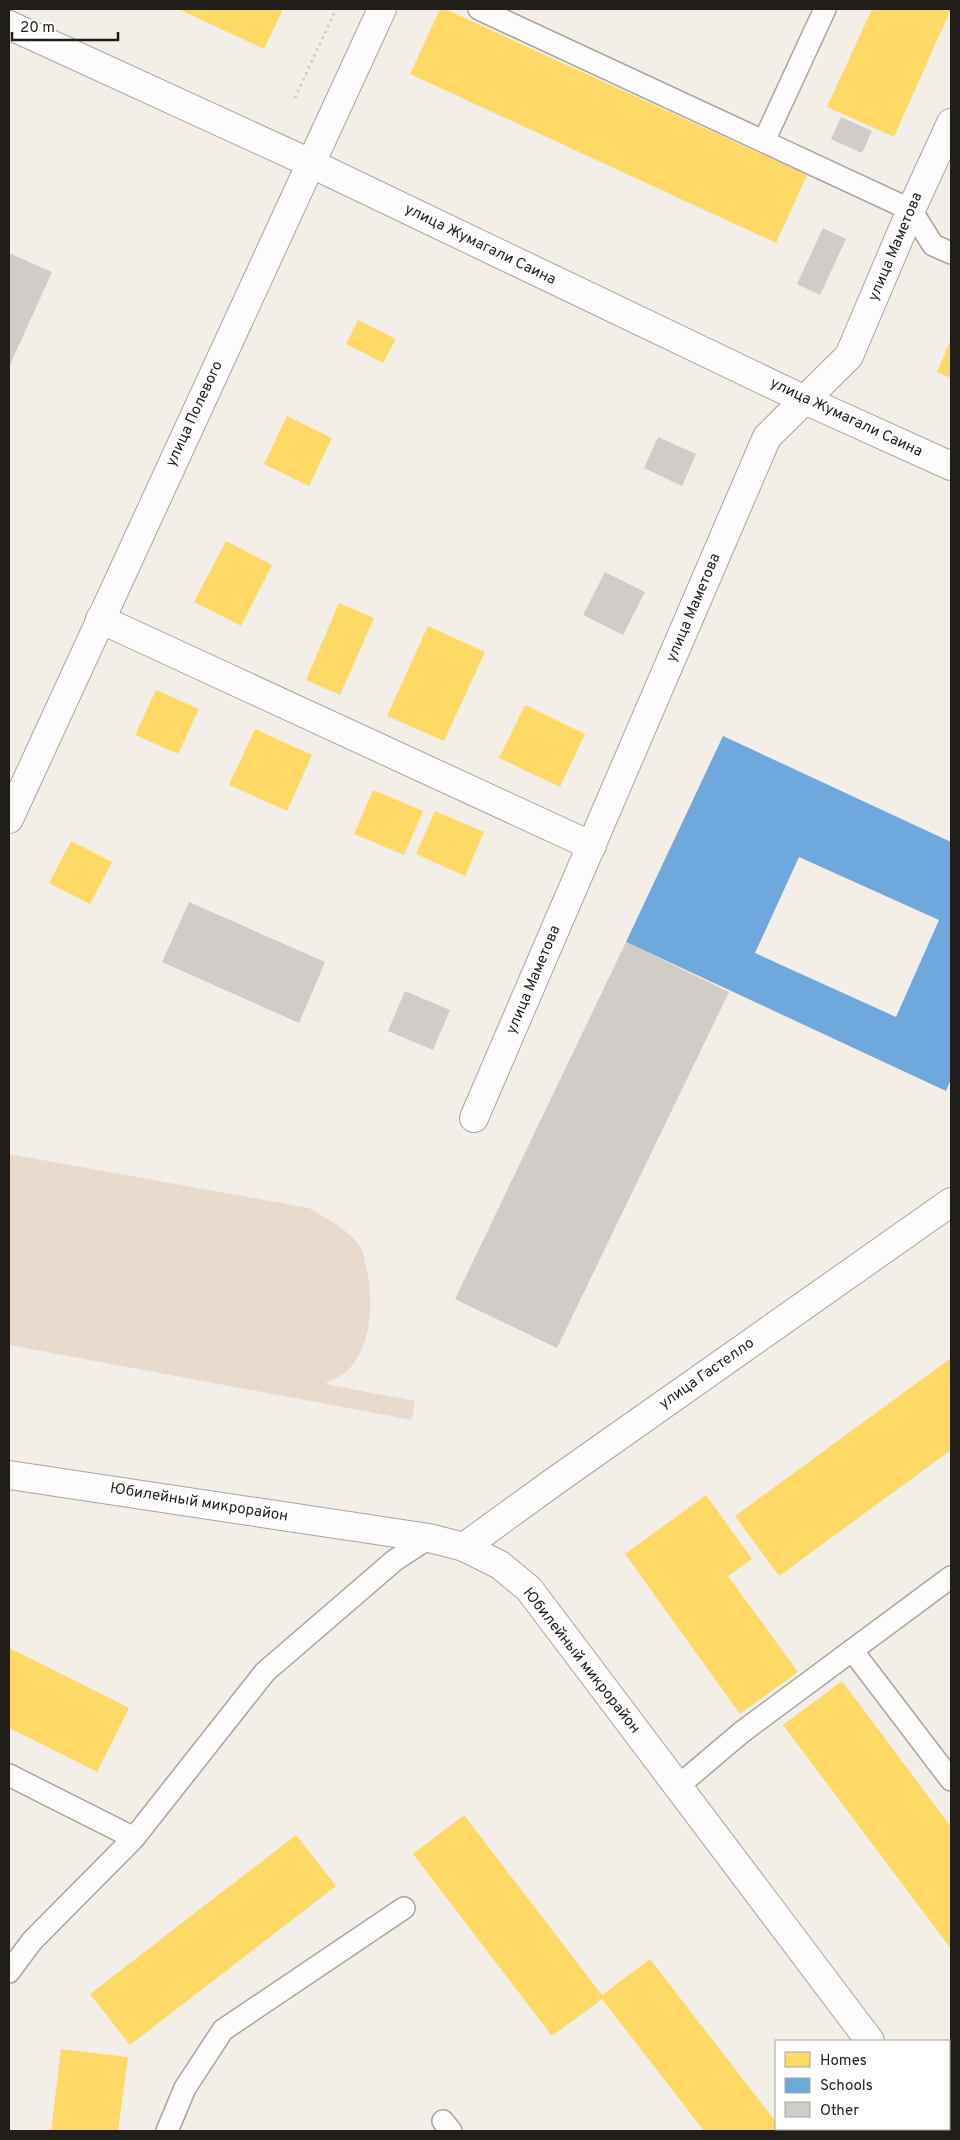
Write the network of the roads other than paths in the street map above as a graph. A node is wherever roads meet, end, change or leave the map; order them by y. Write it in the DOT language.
graph roads {
  1 [pos="382,9"];
  2 [pos="479,9"];
  3 [pos="825,9"];
  4 [pos="9,25"];
  5 [pos="951,123"];
  6 [pos="764,142"];
  7 [pos="310,163"];
  8 [pos="910,210"];
  9 [pos="951,253"];
  10 [pos="806,400"];
  11 [pos="951,466"];
  12 [pos="100,620"];
  13 [pos="9,819"];
  14 [pos="592,846"];
  15 [pos="474,1118"];
  16 [pos="951,1202"];
  17 [pos="9,1475"];
  18 [pos="429,1538"];
  19 [pos="464,1547"];
  20 [pos="951,1577"];
  21 [pos="852,1650"];
  22 [pos="9,1775"];
  23 [pos="951,1780"];
  24 [pos="677,1787"];
  25 [pos="134,1838"];
  26 [pos="404,1908"];
  27 [pos="9,1972"];
  28 [pos="869,2040"];
  29 [pos="167,2131"];
  1 -- 7 [label="street, улица Полевого"];
  2 -- 6 [label="lane"];
  3 -- 6 [label="lane"];
  4 -- 7 [label="street, улица Жумагали Саина"];
  5 -- 8 [label="street, улица Маметова"];
  6 -- 8 [label="lane"];
  7 -- 10 [label="street, улица Жумагали Саина"];
  7 -- 12 [label="street, улица Полевого"];
  8 -- 9 [label="lane"];
  8 -- 10 [label="street, улица Маметова"];
  10 -- 11 [label="street, улица Жумагали Саина"];
  10 -- 14 [label="street, улица Маметова"];
  12 -- 13 [label="street, улица Полевого"];
  12 -- 14 [label="street"];
  14 -- 15 [label="street, улица Маметова"];
  16 -- 19 [label="street, улица Гастелло"];
  17 -- 18 [label="street, Юбилейный микрорайон"];
  18 -- 19 [label="street, Юбилейный микрорайон"];
  18 -- 25 [label="lane"];
  19 -- 24 [label="street, Юбилейный микрорайон"];
  20 -- 21 [label="lane"];
  21 -- 23 [label="lane"];
  21 -- 24 [label="lane"];
  22 -- 25 [label="lane"];
  24 -- 28 [label="street, Юбилейный микрорайон"];
  25 -- 27 [label="lane"];
  26 -- 29 [label="lane"];
}
